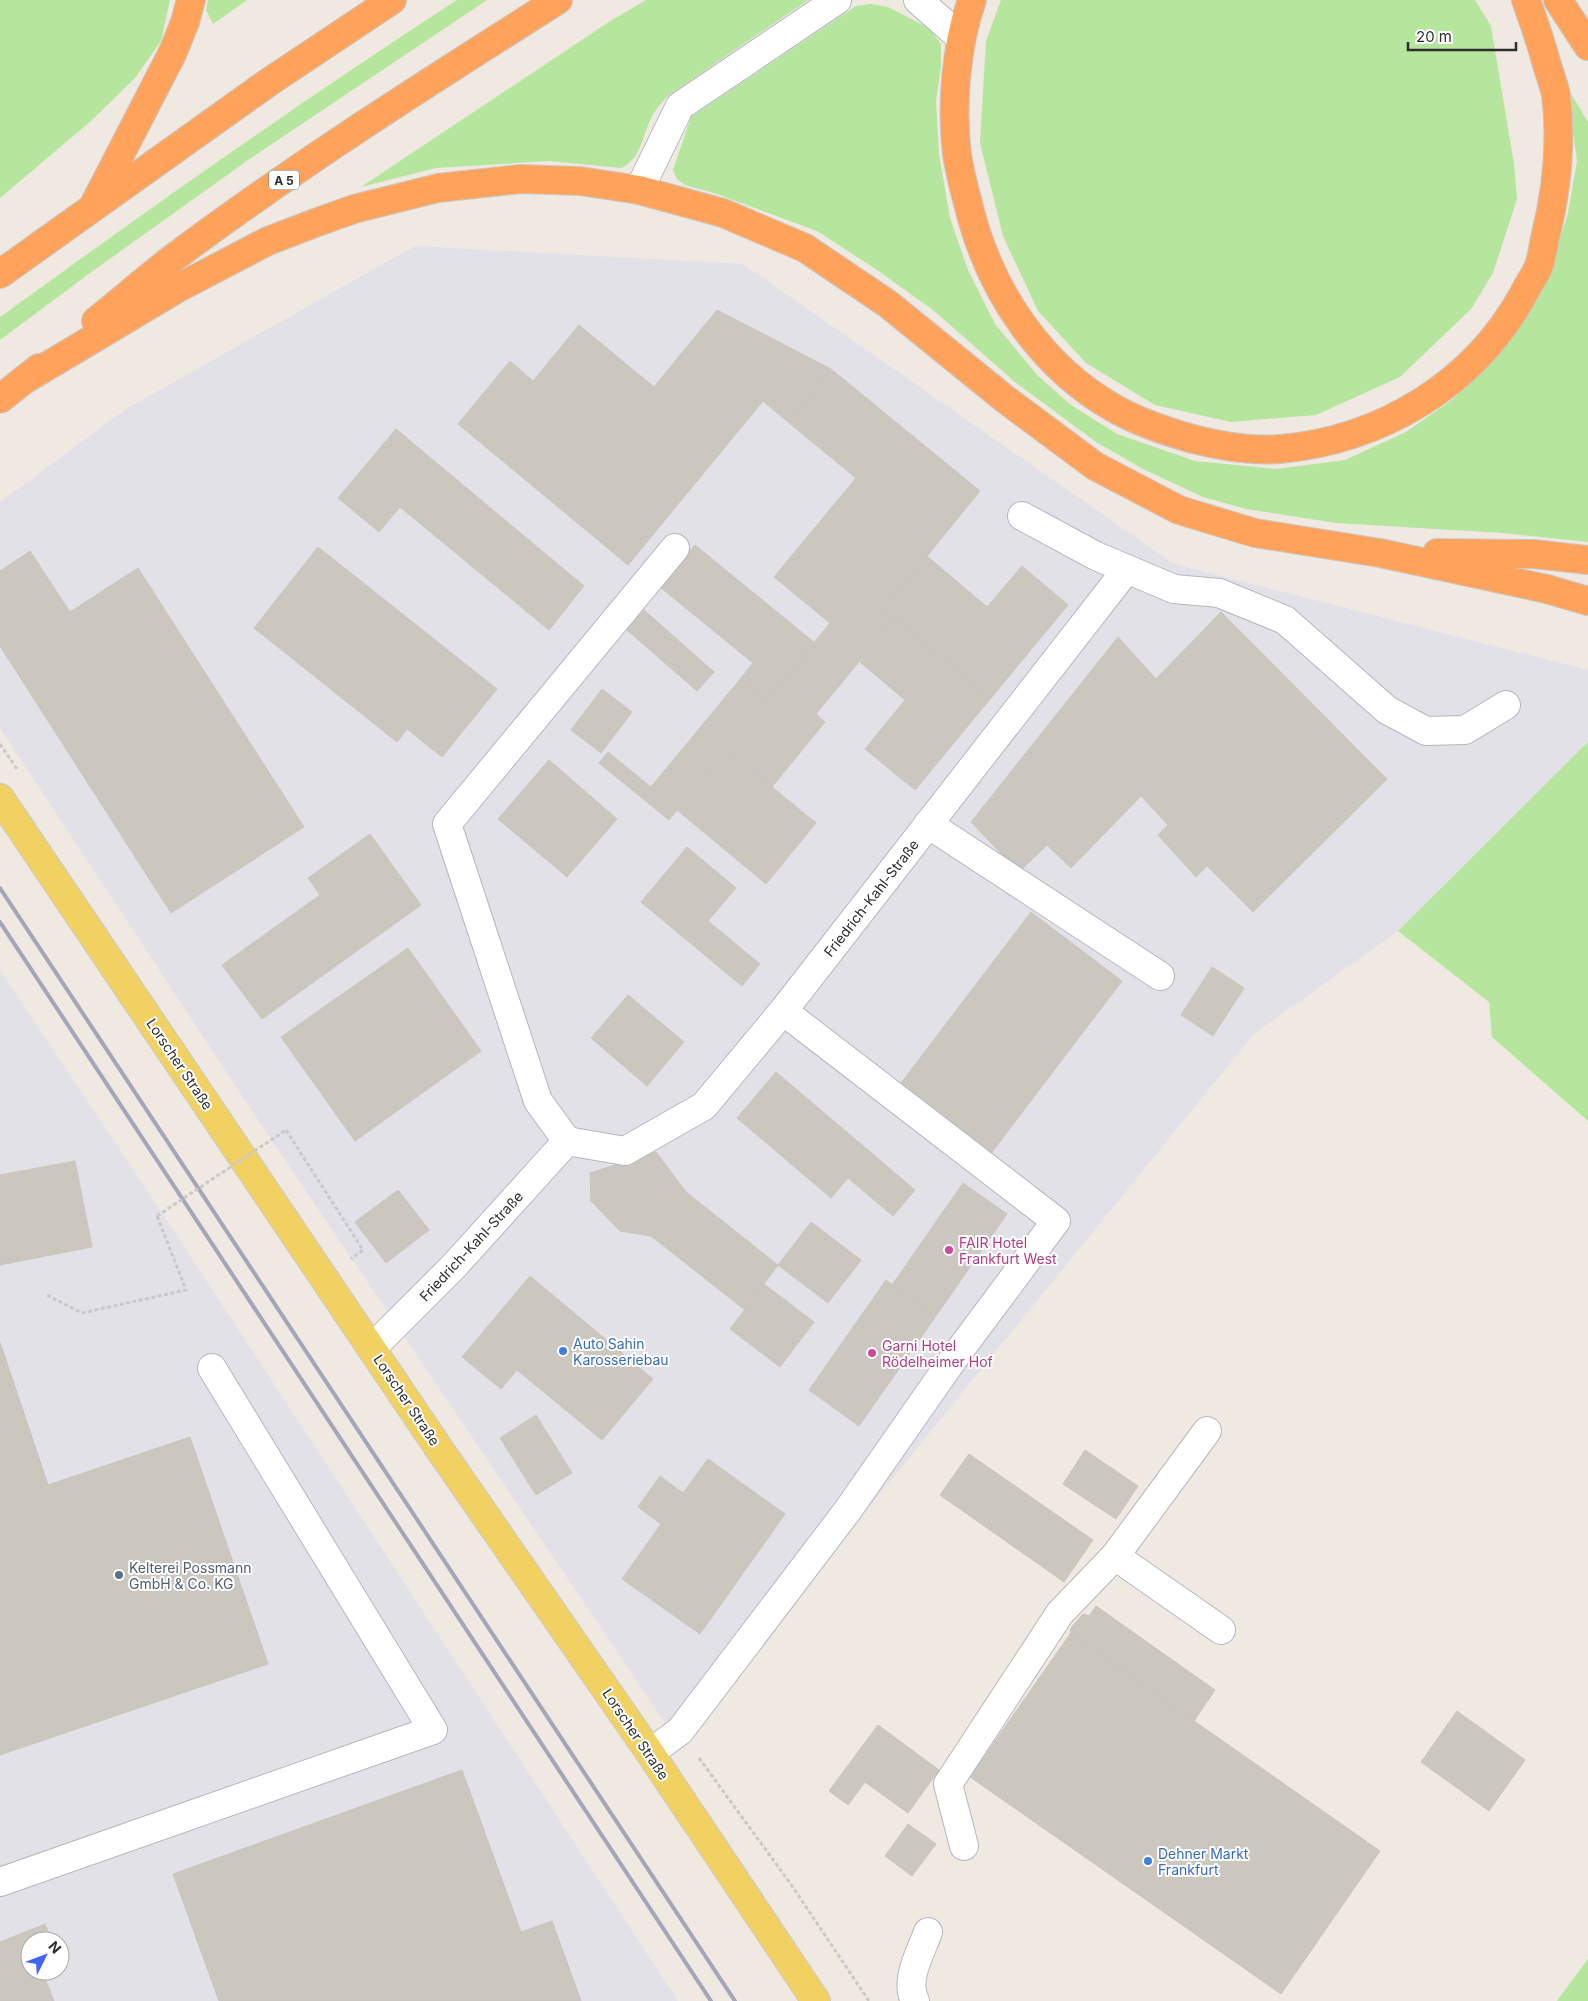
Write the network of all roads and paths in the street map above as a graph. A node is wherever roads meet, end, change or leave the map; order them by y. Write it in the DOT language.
graph roads {
  1 [pos="191,0"];
  2 [pos="392,0"];
  3 [pos="558,0"];
  4 [pos="837,0"];
  5 [pos="918,0"];
  6 [pos="972,0"];
  7 [pos="1526,0"];
  8 [pos="1558,0"];
  9 [pos="960,38"];
  10 [pos="1588,46"];
  11 [pos="639,190"];
  12 [pos="92,209"];
  13 [pos="0,274"];
  14 [pos="24,380"];
  15 [pos="0,399"];
  16 [pos="1022,516"];
  17 [pos="675,548"];
  18 [pos="1380,553"];
  19 [pos="1588,560"];
  20 [pos="1127,569"];
  21 [pos="1588,601"];
  22 [pos="1506,705"];
  23 [pos="0,798"];
  24 [pos="928,824"];
  25 [pos="1160,976"];
  26 [pos="783,1011"];
  27 [pos="567,1141"];
  28 [pos="350,1260"];
  29 [pos="47,1295"];
  30 [pos="372,1348"];
  31 [pos="212,1368"];
  32 [pos="1207,1431"];
  33 [pos="1115,1556"];
  34 [pos="1221,1630"];
  35 [pos="650,1753"];
  36 [pos="964,1846"];
  37 [pos="0,1882"];
  38 [pos="928,1932"];
  39 [pos="816,2001"];
  40 [pos="915,2001"];
  1 -- 12 [label="highway"];
  2 -- 12 [label="highway"];
  3 -- 14 [label="highway, A 5"];
  4 -- 11 [label="street"];
  5 -- 9 [label="street"];
  6 -- 9 [label="highway"];
  7 -- 9 [label="highway"];
  8 -- 10 [label="highway"];
  11 -- 14 [label="highway"];
  11 -- 18 [label="highway"];
  12 -- 13 [label="highway"];
  14 -- 15 [label="highway, A 5"];
  16 -- 20 [label="street"];
  17 -- 27 [label="street"];
  18 -- 19 [label="highway"];
  18 -- 21 [label="highway"];
  20 -- 22 [label="street"];
  20 -- 24 [label="street, Friedrich-Kahl-Straße"];
  23 -- 30 [label="main road, Lorscher Straße"];
  24 -- 25 [label="street"];
  24 -- 26 [label="street, Friedrich-Kahl-Straße"];
  26 -- 27 [label="street, Friedrich-Kahl-Straße"];
  26 -- 35 [label="street"];
  27 -- 30 [label="street, Friedrich-Kahl-Straße"];
  28 -- 29 [label="path, bridge"];
  30 -- 35 [label="main road, Lorscher Straße"];
  31 -- 37 [label="street"];
  32 -- 33 [label="street"];
  33 -- 34 [label="street"];
  33 -- 36 [label="street"];
  35 -- 39 [label="main road, Lorscher Straße"];
  38 -- 40 [label="street"];
}
